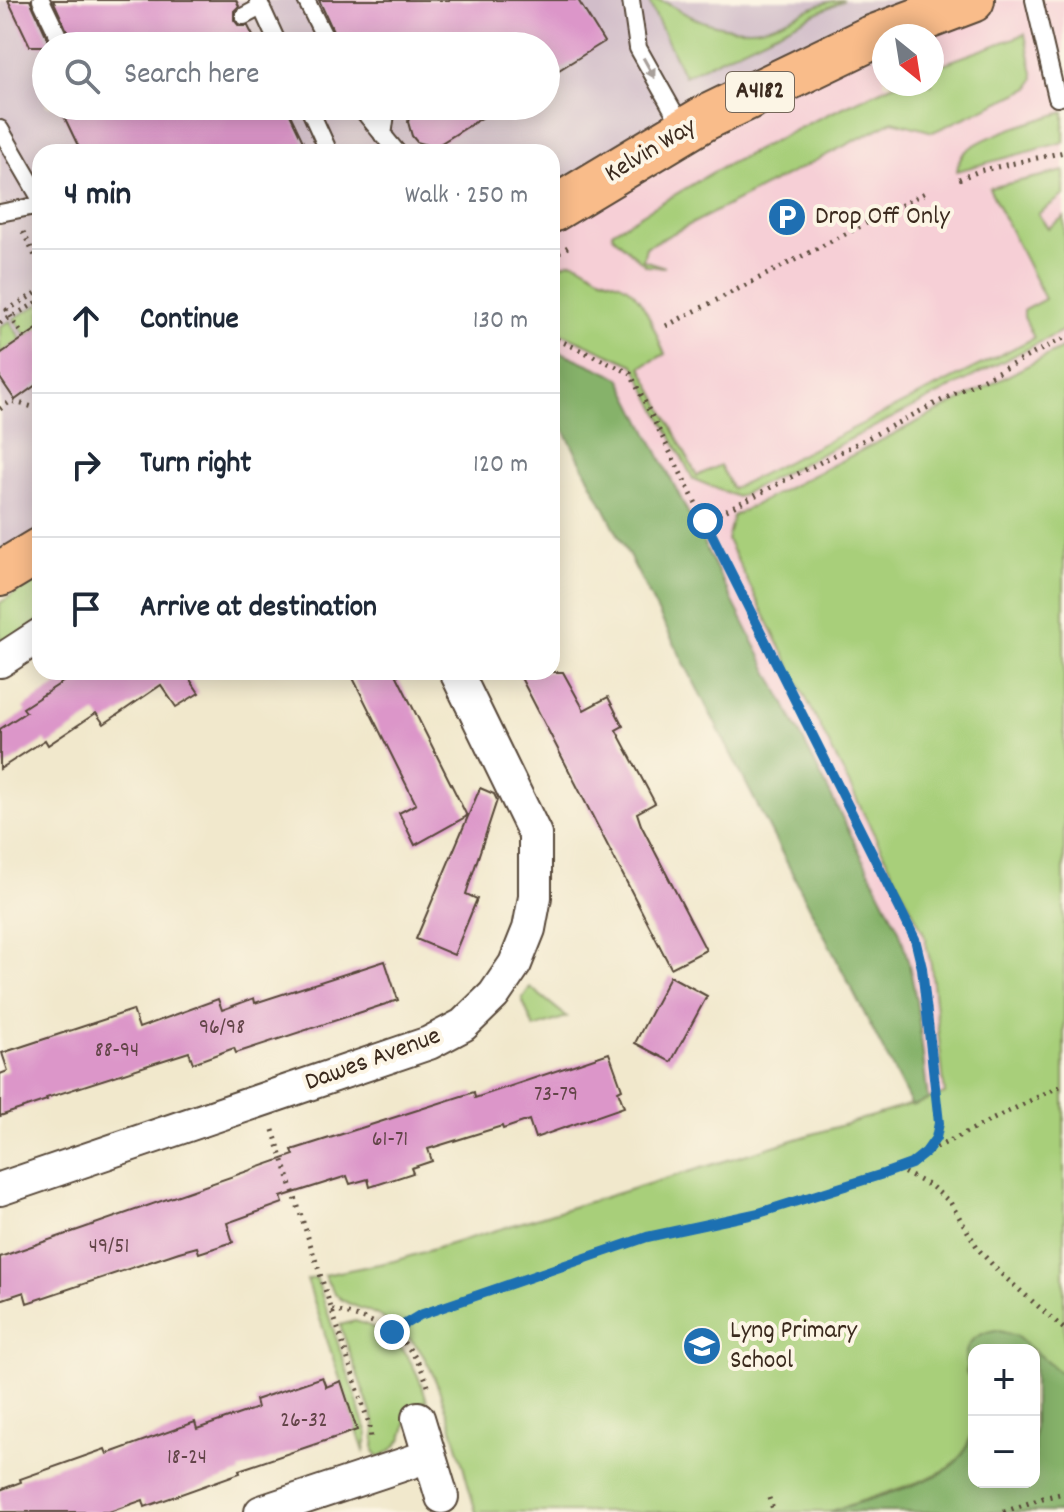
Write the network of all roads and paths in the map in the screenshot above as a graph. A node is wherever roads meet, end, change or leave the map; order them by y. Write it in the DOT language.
graph roads {
  1 [pos="41,0"];
  2 [pos="306,0"];
  3 [pos="631,0"];
  4 [pos="972,0"];
  5 [pos="1034,0"];
  6 [pos="259,4"];
  7 [pos="244,16"];
  8 [pos="56,32"];
  9 [pos="272,32"];
  10 [pos="322,32"];
  11 [pos="1060,97"];
  12 [pos="314,120"];
  13 [pos="370,120"];
  14 [pos="385,120"];
  15 [pos="0,129"];
  16 [pos="684,130"];
  17 [pos="383,136"];
  18 [pos="325,144"];
  19 [pos="390,144"];
  20 [pos="1064,152"];
  21 [pos="959,179"];
  22 [pos="32,184"];
  23 [pos="929,191"];
  24 [pos="560,205"];
  25 [pos="32,207"];
  26 [pos="0,213"];
  27 [pos="32,296"];
  28 [pos="32,305"];
  29 [pos="11,317"];
  30 [pos="0,323"];
  31 [pos="666,326"];
  32 [pos="24,338"];
  33 [pos="1064,338"];
  34 [pos="560,341"];
  35 [pos="32,407"];
  36 [pos="0,409"];
  37 [pos="705,521"];
  38 [pos="32,640"];
  39 [pos="0,661"];
  40 [pos="460,680"];
  41 [pos="1064,1084"];
  42 [pos="263,1099"];
  43 [pos="926,1152"];
  44 [pos="896,1169"];
  45 [pos="0,1189"];
  46 [pos="1064,1329"];
  47 [pos="392,1332"];
  48 [pos="418,1418"];
  49 [pos="368,1455"];
  50 [pos="429,1456"];
  51 [pos="1064,1493"];
  52 [pos="442,1497"];
  53 [pos="769,1498"];
  54 [pos="261,1512"];
  55 [pos="774,1512"];
  56 [pos="1004,1512"];
  1 -- 8 [label="lane"];
  2 -- 10 [label="lane"];
  3 -- 16 [label="lane, one-way"];
  4 -- 16 [label="main road, Kelvin Way / A4182"];
  5 -- 11 [label="lane"];
  6 -- 7 [label="lane"];
  6 -- 9 [label="lane"];
  12 -- 18 [label="lane"];
  13 -- 17 [label="lane"];
  14 -- 17 [label="lane"];
  15 -- 22 [label="lane"];
  16 -- 24 [label="main road, Kelvin Way / A4182"];
  17 -- 19 [label="lane"];
  20 -- 21 [label="path"];
  23 -- 31 [label="path"];
  25 -- 26 [label="lane"];
  27 -- 29 [label="path"];
  28 -- 29 [label="path"];
  29 -- 30 [label="path"];
  29 -- 32 [label="path"];
  33 -- 37 [label="path"];
  34 -- 37 [label="path"];
  35 -- 36 [label="path"];
  37 -- 43 [label="path"];
  38 -- 39 [label="street"];
  40 -- 42 [label="street, Dawes Avenue"];
  41 -- 43 [label="path"];
  42 -- 45 [label="street, Dawes Avenue"];
  42 -- 49 [label="path"];
  43 -- 44 [label="path"];
  44 -- 46 [label="path"];
  44 -- 47 [label="path"];
  48 -- 50 [label="street"];
  50 -- 52 [label="street"];
  50 -- 54 [label="street"];
  51 -- 56 [label="path"];
  53 -- 55 [label="path"];
}
